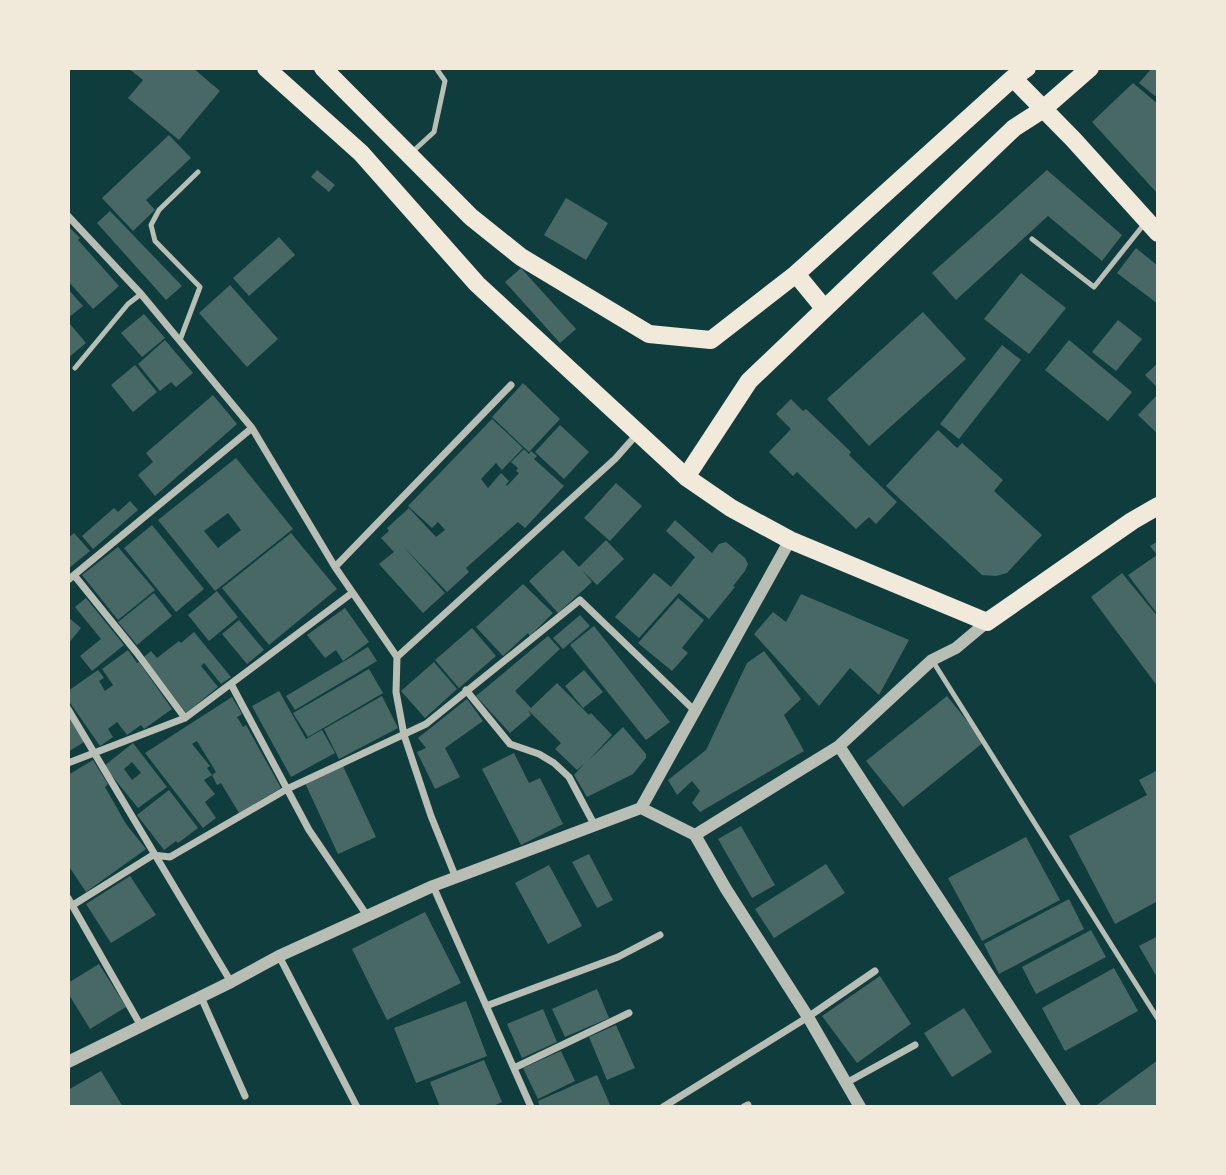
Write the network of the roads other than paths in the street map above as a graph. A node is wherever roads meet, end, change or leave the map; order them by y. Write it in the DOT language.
graph roads {
  1 [pos="266,68"];
  2 [pos="323,68"];
  3 [pos="436,68"];
  4 [pos="1090,68"];
  5 [pos="1020,73"];
  6 [pos="1042,110"];
  7 [pos="408,156"];
  8 [pos="198,172"];
  9 [pos="68,216"];
  10 [pos="1152,227"];
  11 [pos="1032,239"];
  12 [pos="796,274"];
  13 [pos="141,294"];
  14 [pos="824,308"];
  15 [pos="180,340"];
  16 [pos="75,368"];
  17 [pos="511,385"];
  18 [pos="252,428"];
  19 [pos="639,433"];
  20 [pos="685,477"];
  21 [pos="1158,506"];
  22 [pos="790,540"];
  23 [pos="335,567"];
  24 [pos="71,577"];
  25 [pos="352,593"];
  26 [pos="987,622"];
  27 [pos="397,657"];
  28 [pos="932,660"];
  29 [pos="231,684"];
  30 [pos="466,690"];
  31 [pos="68,709"];
  32 [pos="694,710"];
  33 [pos="185,718"];
  34 [pos="404,735"];
  35 [pos="839,746"];
  36 [pos="93,753"];
  37 [pos="68,763"];
  38 [pos="287,789"];
  39 [pos="641,808"];
  40 [pos="596,827"];
  41 [pos="695,835"];
  42 [pos="153,855"];
  43 [pos="456,878"];
  44 [pos="433,886"];
  45 [pos="71,901"];
  46 [pos="368,917"];
  47 [pos="660,935"];
  48 [pos="279,956"];
  49 [pos="875,971"];
  50 [pos="231,982"];
  51 [pos="201,997"];
  52 [pos="486,1006"];
  53 [pos="629,1013"];
  54 [pos="808,1017"];
  55 [pos="1158,1019"];
  56 [pos="141,1026"];
  57 [pos="915,1045"];
  58 [pos="68,1062"];
  59 [pos="514,1068"];
  60 [pos="846,1083"];
  61 [pos="245,1096"];
  62 [pos="357,1107"];
  63 [pos="531,1107"];
  64 [pos="663,1107"];
  65 [pos="860,1107"];
  66 [pos="1075,1107"];
  1 -- 19 [label="main road"];
  2 -- 7 [label="main road"];
  3 -- 7 [label="lane"];
  4 -- 6 [label="main road"];
  5 -- 6 [label="main road"];
  5 -- 12 [label="main road"];
  6 -- 10 [label="main road"];
  6 -- 14 [label="main road"];
  7 -- 12 [label="main road"];
  8 -- 15 [label="lane"];
  9 -- 13 [label="street"];
  10 -- 11 [label="lane"];
  12 -- 14 [label="main road"];
  13 -- 15 [label="street"];
  13 -- 16 [label="lane"];
  14 -- 20 [label="main road"];
  15 -- 18 [label="street"];
  17 -- 23 [label="street"];
  18 -- 23 [label="street"];
  18 -- 24 [label="street"];
  19 -- 20 [label="main road"];
  19 -- 27 [label="street"];
  20 -- 22 [label="main road"];
  21 -- 26 [label="main road"];
  22 -- 26 [label="main road"];
  22 -- 32 [label="street"];
  23 -- 25 [label="street"];
  24 -- 33 [label="street"];
  25 -- 27 [label="street"];
  25 -- 29 [label="street"];
  26 -- 28 [label="street"];
  27 -- 34 [label="street"];
  28 -- 35 [label="street"];
  28 -- 55 [label="lane"];
  29 -- 33 [label="street"];
  29 -- 38 [label="street"];
  30 -- 32 [label="street"];
  30 -- 34 [label="street"];
  30 -- 40 [label="street"];
  31 -- 36 [label="street"];
  32 -- 39 [label="street"];
  33 -- 36 [label="street"];
  34 -- 38 [label="street"];
  34 -- 43 [label="street"];
  35 -- 41 [label="street"];
  35 -- 66 [label="street"];
  36 -- 37 [label="street"];
  36 -- 42 [label="street"];
  38 -- 42 [label="street"];
  38 -- 46 [label="street"];
  39 -- 40 [label="street"];
  39 -- 41 [label="street"];
  40 -- 43 [label="street"];
  41 -- 54 [label="street"];
  42 -- 45 [label="street"];
  42 -- 50 [label="street"];
  43 -- 44 [label="street"];
  44 -- 46 [label="street"];
  44 -- 52 [label="street"];
  45 -- 56 [label="street"];
  46 -- 48 [label="street"];
  47 -- 52 [label="street"];
  48 -- 50 [label="street"];
  48 -- 62 [label="street"];
  49 -- 54 [label="street"];
  50 -- 51 [label="street"];
  51 -- 56 [label="street"];
  51 -- 61 [label="street"];
  52 -- 59 [label="street"];
  53 -- 59 [label="street"];
  54 -- 60 [label="street"];
  54 -- 64 [label="street"];
  56 -- 58 [label="street"];
  57 -- 60 [label="street"];
  59 -- 63 [label="street"];
  60 -- 65 [label="street"];
}
